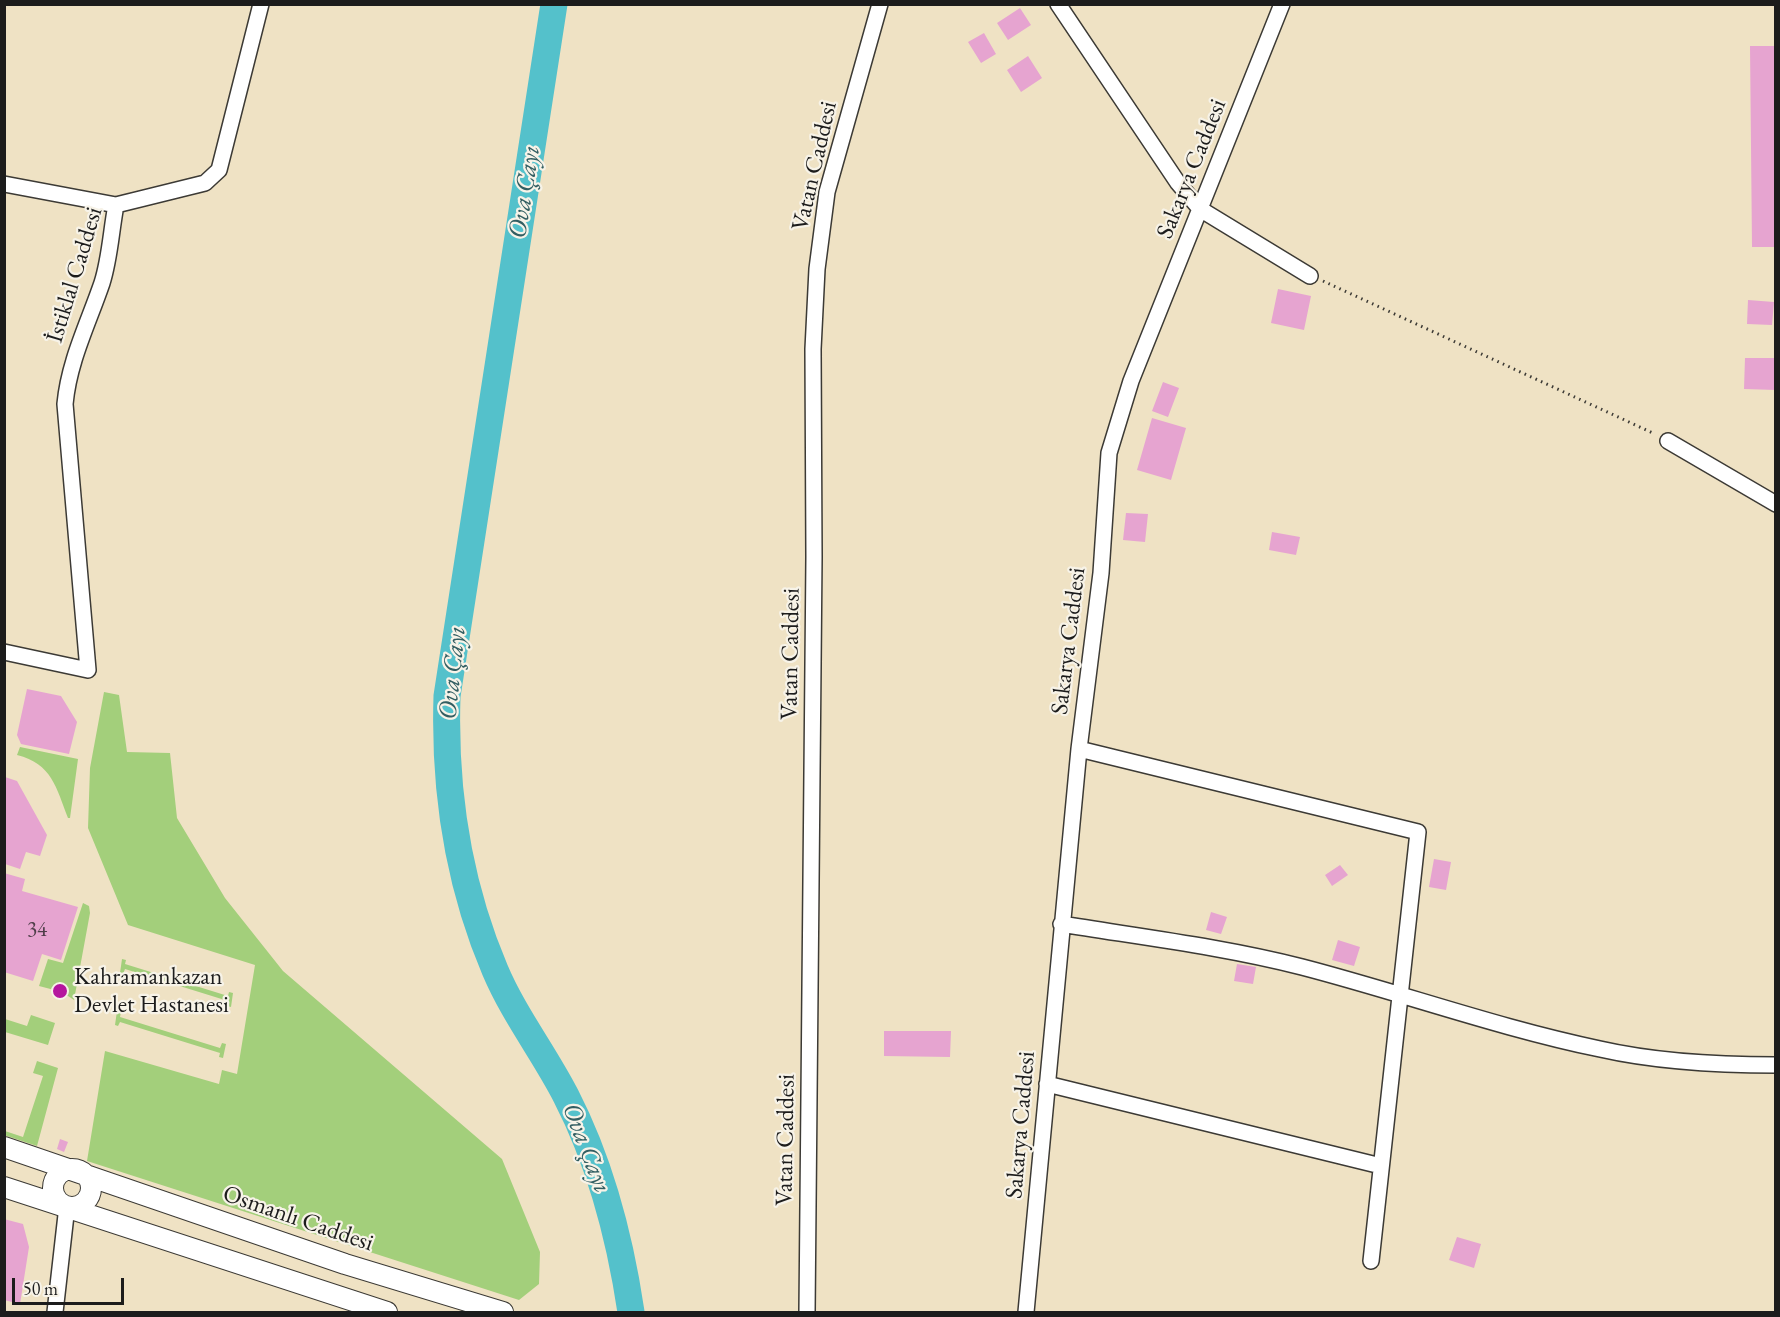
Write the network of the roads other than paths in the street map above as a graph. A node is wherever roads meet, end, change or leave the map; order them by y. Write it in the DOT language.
graph roads {
  1 [pos="261,4"];
  2 [pos="880,4"];
  3 [pos="1058,4"];
  4 [pos="1282,4"];
  5 [pos="4,184"];
  6 [pos="116,205"];
  7 [pos="1200,209"];
  8 [pos="1310,276"];
  9 [pos="1668,441"];
  10 [pos="1776,504"];
  11 [pos="4,651"];
  12 [pos="1079,749"];
  13 [pos="1061,924"];
  14 [pos="1400,995"];
  15 [pos="1776,1065"];
  16 [pos="1047,1084"];
  17 [pos="4,1147"];
  18 [pos="1381,1166"];
  19 [pos="78,1170"];
  20 [pos="4,1187"];
  21 [pos="67,1206"];
  22 [pos="1371,1261"];
  23 [pos="56,1312"];
  24 [pos="387,1312"];
  25 [pos="504,1312"];
  26 [pos="807,1312"];
  27 [pos="1026,1312"];
  1 -- 6 [label="street, İstiklal Caddesi"];
  2 -- 26 [label="street, Vatan Caddesi"];
  3 -- 7 [label="street"];
  4 -- 7 [label="street, Sakarya Caddesi"];
  5 -- 6 [label="street"];
  6 -- 11 [label="street, İstiklal Caddesi"];
  7 -- 8 [label="street"];
  7 -- 12 [label="street, Sakarya Caddesi"];
  9 -- 10 [label="street"];
  12 -- 13 [label="street, Sakarya Caddesi"];
  12 -- 14 [label="street"];
  13 -- 14 [label="street"];
  13 -- 16 [label="street, Sakarya Caddesi"];
  14 -- 15 [label="street"];
  14 -- 18 [label="street"];
  16 -- 18 [label="street"];
  16 -- 27 [label="street, Sakarya Caddesi"];
  17 -- 19 [label="main road, Osmanlı Caddesi"];
  18 -- 22 [label="street"];
  19 -- 21 [label="main road"];
  19 -- 25 [label="main road, Osmanlı Caddesi"];
  20 -- 21 [label="main road"];
  21 -- 23 [label="street"];
  21 -- 24 [label="main road"];
}
